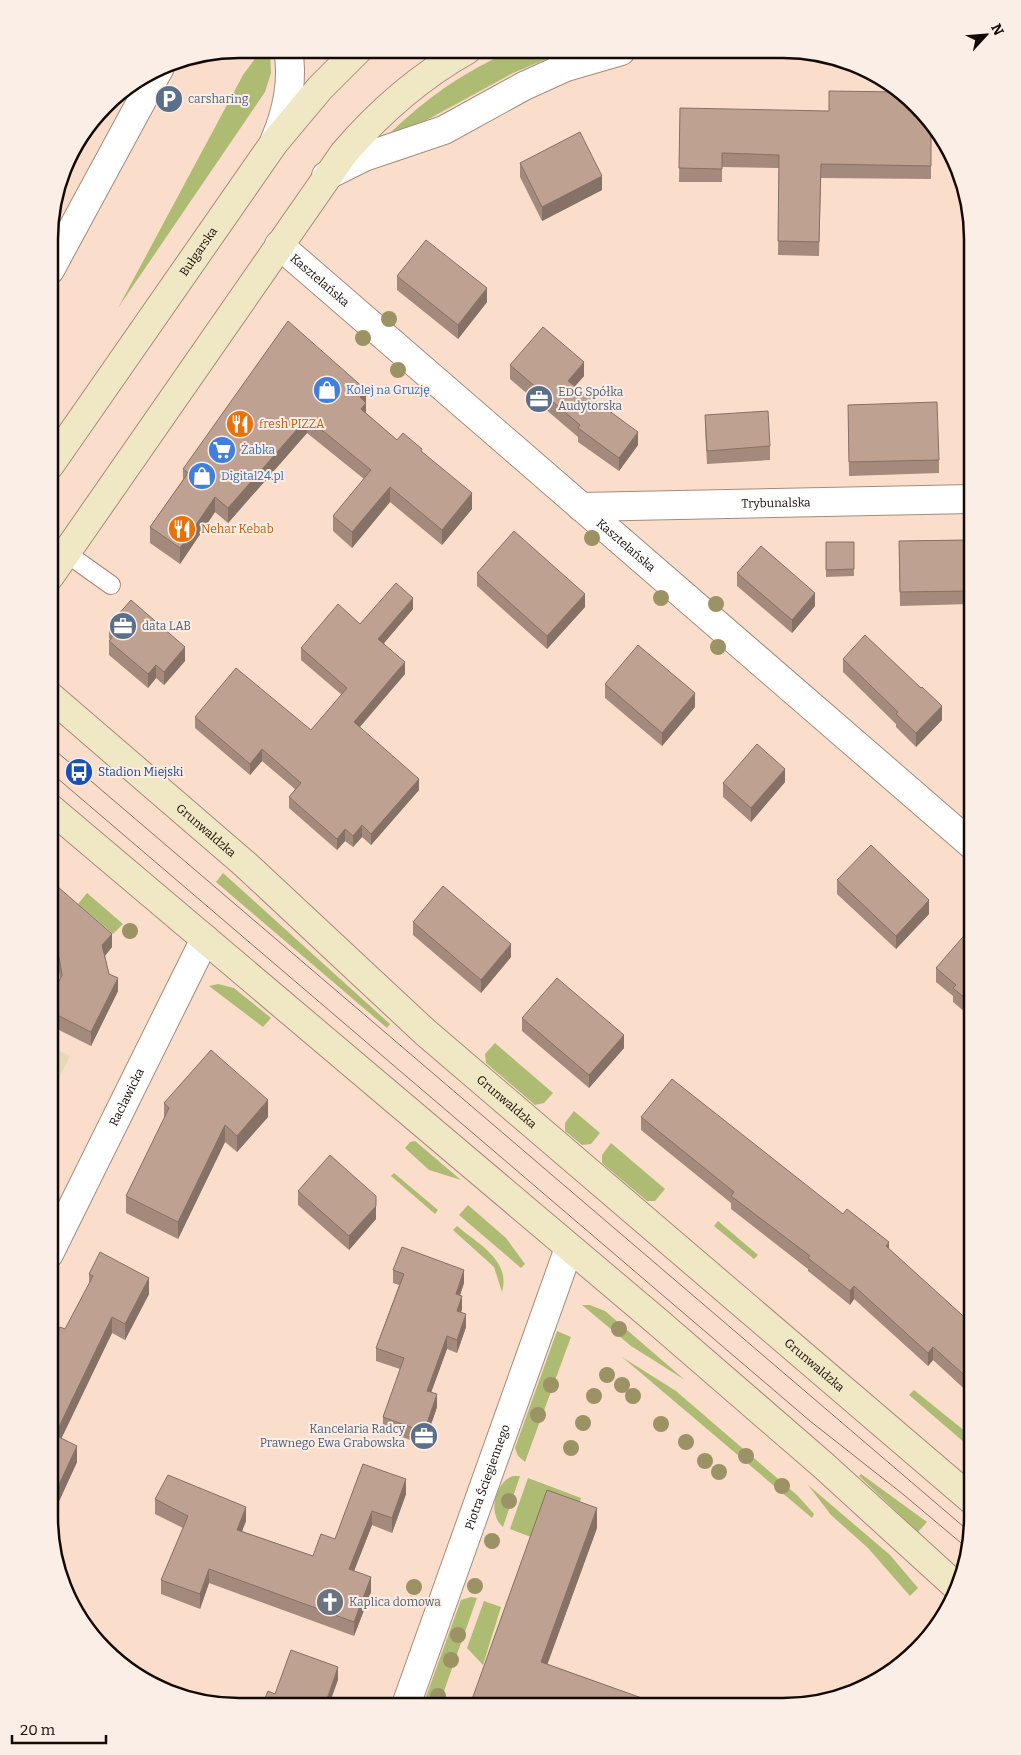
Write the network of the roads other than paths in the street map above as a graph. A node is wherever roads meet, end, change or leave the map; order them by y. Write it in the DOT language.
graph roads {
  1 [pos="289,58"];
  2 [pos="350,58"];
  3 [pos="454,58"];
  4 [pos="597,58"];
  5 [pos="153,79"];
  6 [pos="274,143"];
  7 [pos="326,176"];
  8 [pos="278,245"];
  9 [pos="58,255"];
  10 [pos="58,453"];
  11 [pos="964,499"];
  12 [pos="581,507"];
  13 [pos="66,552"];
  14 [pos="58,564"];
  15 [pos="111,584"];
  16 [pos="58,703"];
  17 [pos="58,815"];
  18 [pos="964,838"];
  19 [pos="205,939"];
  20 [pos="58,1236"];
  21 [pos="569,1248"];
  22 [pos="964,1493"];
  23 [pos="951,1582"];
  24 [pos="408,1698"];
  1 -- 6 [label="street"];
  2 -- 6 [label="street, Bułgarska"];
  3 -- 7 [label="street"];
  4 -- 7 [label="street"];
  5 -- 9 [label="street"];
  6 -- 10 [label="street, Bułgarska"];
  7 -- 8 [label="street"];
  8 -- 12 [label="street, Kasztelańska"];
  8 -- 13 [label="street"];
  11 -- 12 [label="street, Trybunalska"];
  12 -- 18 [label="street, Kasztelańska"];
  13 -- 14 [label="street"];
  13 -- 15 [label="lane"];
  16 -- 22 [label="street, Grunwaldzka"];
  17 -- 19 [label="street"];
  19 -- 20 [label="street, Racławicka"];
  19 -- 21 [label="street"];
  21 -- 23 [label="street"];
  21 -- 24 [label="street, Piotra Ściegiennego"];
}
